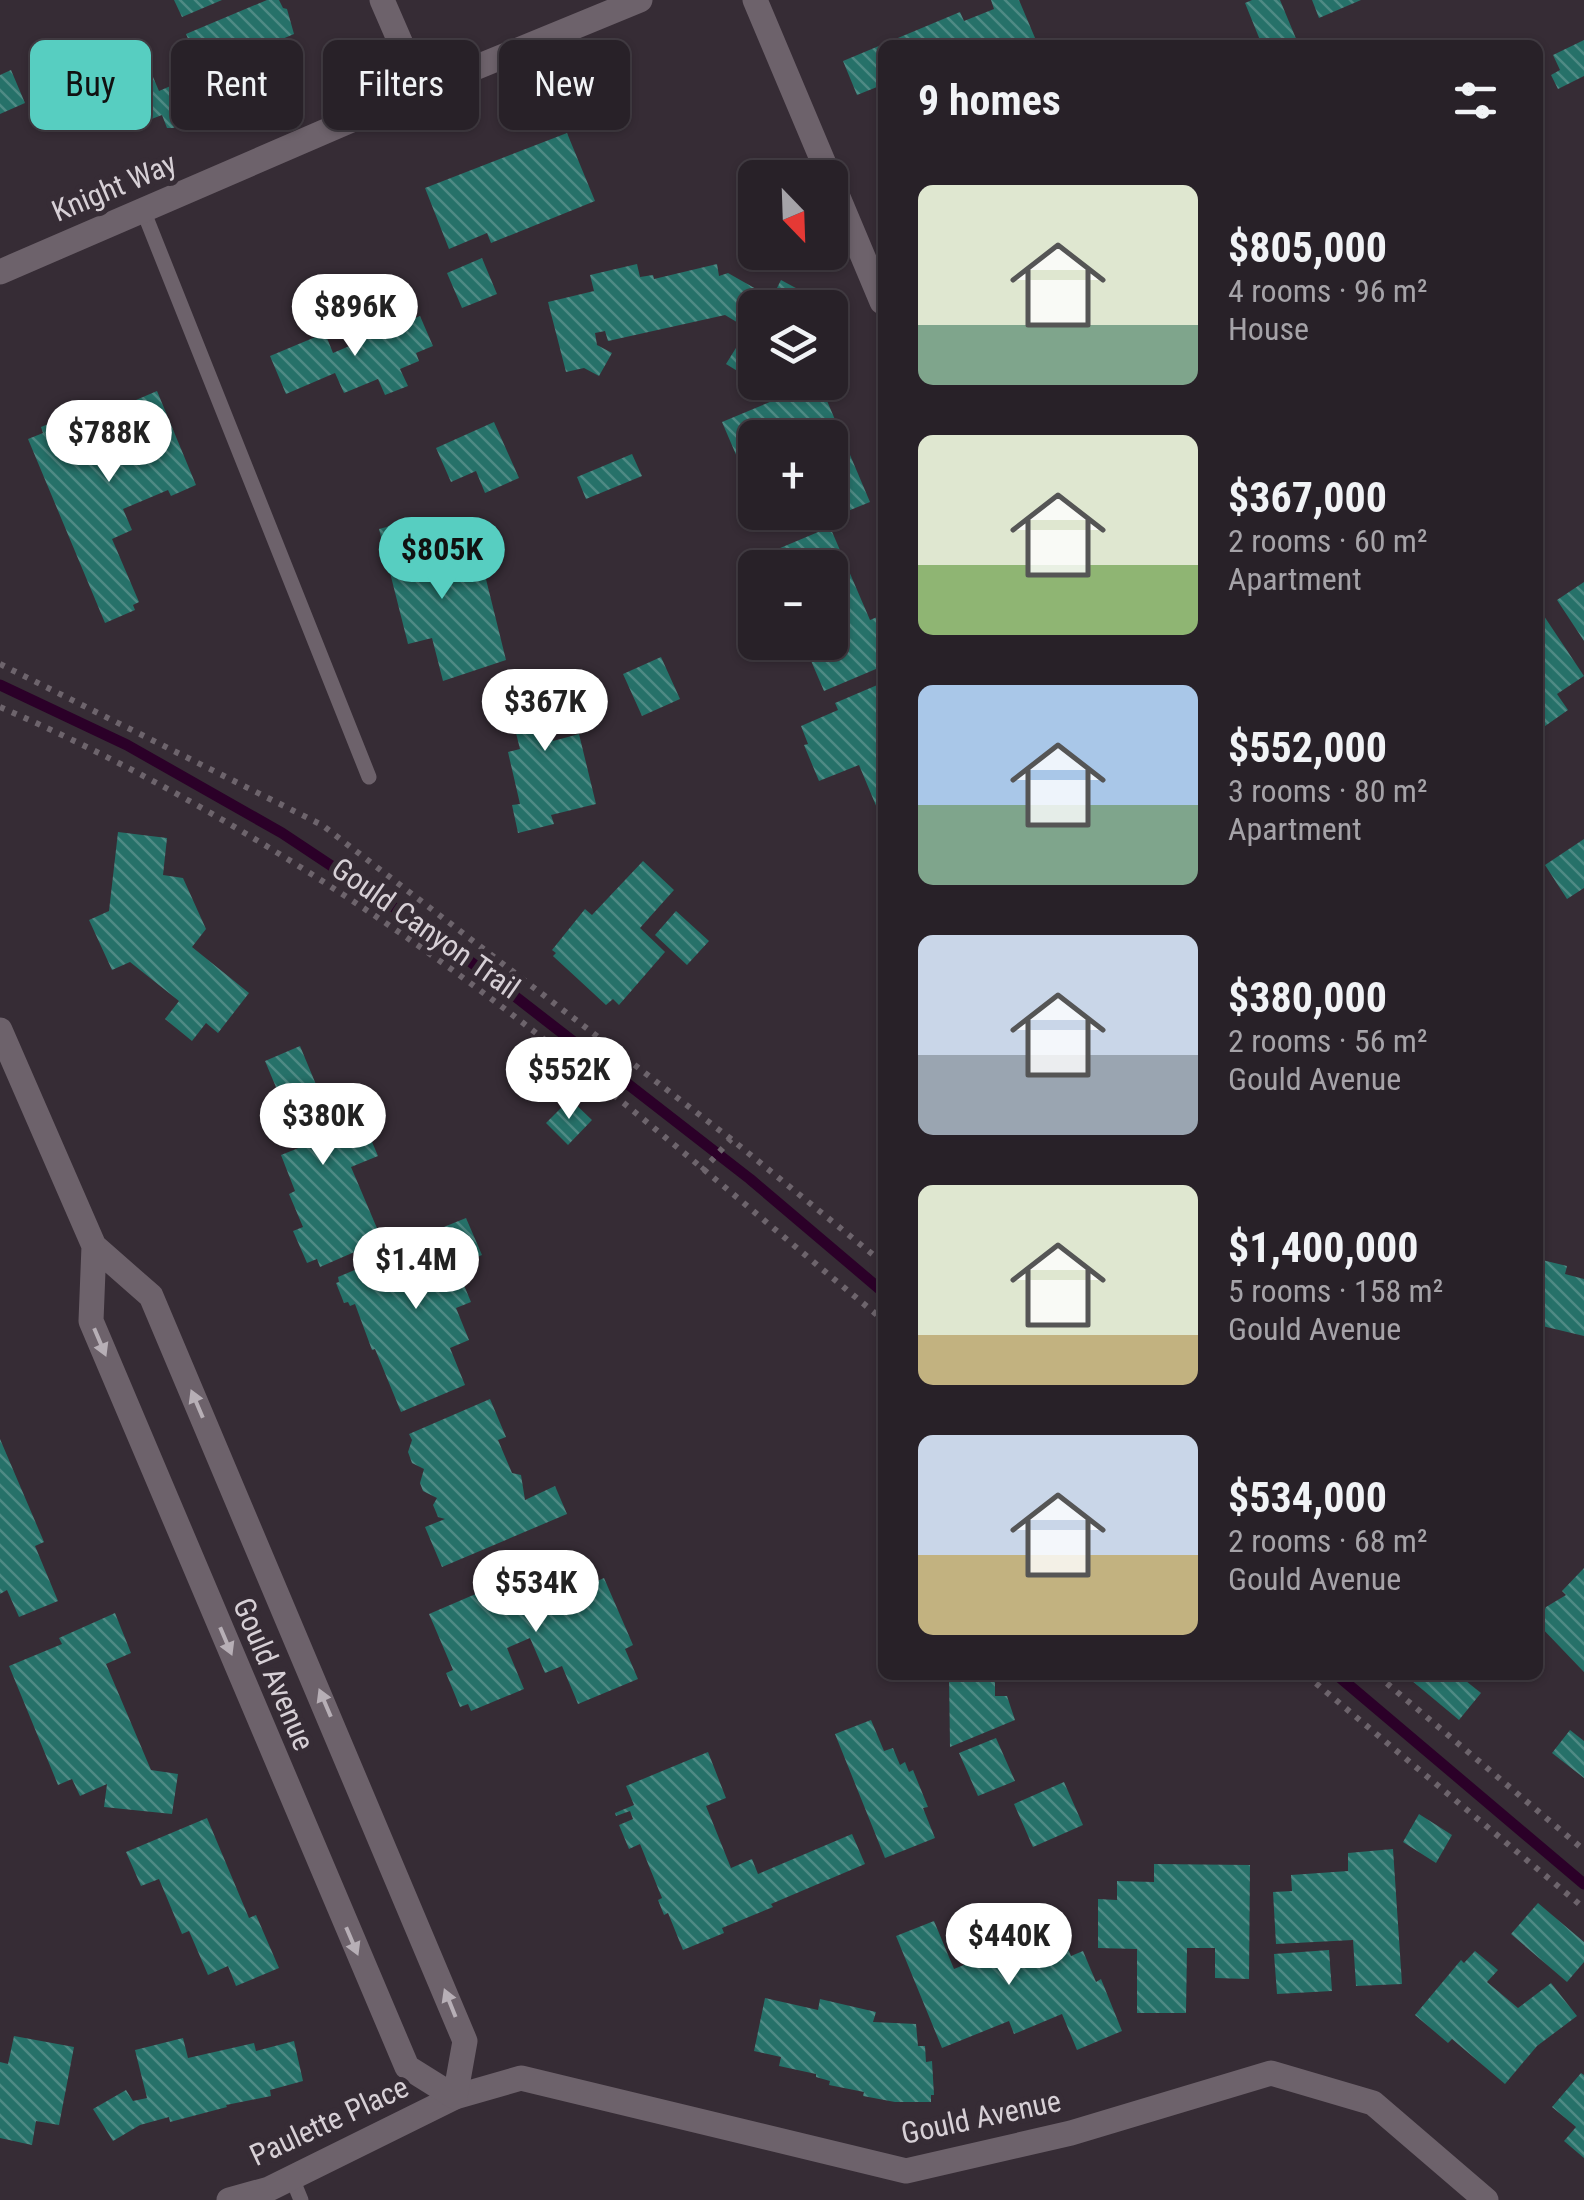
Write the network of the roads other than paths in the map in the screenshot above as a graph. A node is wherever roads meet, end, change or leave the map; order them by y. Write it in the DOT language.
graph roads {
  1 [pos="382,0"];
  2 [pos="640,0"];
  3 [pos="755,0"];
  4 [pos="399,40"];
  5 [pos="479,66"];
  6 [pos="328,130"];
  7 [pos="822,160"];
  8 [pos="143,210"];
  9 [pos="848,221"];
  10 [pos="0,272"];
  11 [pos="878,292"];
  12 [pos="369,777"];
  13 [pos="0,1030"];
  14 [pos="94,1246"];
  15 [pos="456,2097"];
  16 [pos="296,2189"];
  17 [pos="229,2200"];
  18 [pos="1486,2200"];
  1 -- 4 [label="street"];
  2 -- 5 [label="street, Knight Way"];
  3 -- 7 [label="street"];
  6 -- 8 [label="street, Knight Way"];
  8 -- 10 [label="street, Knight Way"];
  8 -- 12 [label="lane"];
  9 -- 11 [label="street"];
  13 -- 14 [label="street, Gould Avenue"];
  15 -- 14 [label="street, Gould Avenue, one-way"];
  14 -- 15 [label="street, Gould Avenue, one-way"];
  15 -- 16 [label="street, Paulette Place"];
  15 -- 18 [label="street, Gould Avenue"];
  16 -- 17 [label="street, Paulette Place"];
}
